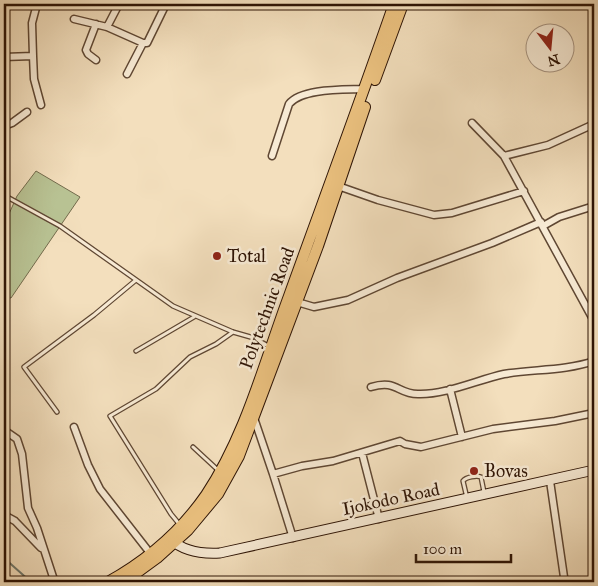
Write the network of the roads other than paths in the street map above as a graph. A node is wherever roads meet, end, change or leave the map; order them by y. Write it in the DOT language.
graph roads {
  1 [pos="37,4"];
  2 [pos="119,4"];
  3 [pos="166,4"];
  4 [pos="394,4"];
  5 [pos="403,4"];
  6 [pos="74,19"];
  7 [pos="96,24"];
  8 [pos="108,27"];
  9 [pos="143,43"];
  10 [pos="33,56"];
  11 [pos="4,57"];
  12 [pos="96,60"];
  13 [pos="127,74"];
  14 [pos="365,89"];
  15 [pos="41,104"];
  16 [pos="26,112"];
  17 [pos="472,123"];
  18 [pos="594,124"];
  19 [pos="4,126"];
  20 [pos="272,156"];
  21 [pos="504,156"];
  22 [pos="338,186"];
  23 [pos="524,191"];
  24 [pos="9,198"];
  25 [pos="594,206"];
  26 [pos="542,224"];
  27 [pos="136,280"];
  28 [pos="296,302"];
  29 [pos="194,316"];
  30 [pos="594,321"];
  31 [pos="233,332"];
  32 [pos="271,348"];
  33 [pos="136,351"];
  34 [pos="594,361"];
  35 [pos="371,387"];
  36 [pos="450,389"];
  37 [pos="57,412"];
  38 [pos="594,412"];
  39 [pos="254,418"];
  40 [pos="74,428"];
  41 [pos="4,430"];
  42 [pos="462,437"];
  43 [pos="193,448"];
  44 [pos="362,453"];
  45 [pos="594,470"];
  46 [pos="220,471"];
  47 [pos="273,474"];
  48 [pos="550,481"];
  49 [pos="485,495"];
  50 [pos="467,499"];
  51 [pos="4,514"];
  52 [pos="380,519"];
  53 [pos="176,534"];
  54 [pos="293,538"];
  55 [pos="44,551"];
  56 [pos="150,553"];
  57 [pos="564,577"];
  58 [pos="57,582"];
  59 [pos="108,582"];
  60 [pos="124,582"];
  1 -- 10 [label="street"];
  2 -- 8 [label="street"];
  3 -- 9 [label="street"];
  4 -- 14 [label="main road, Polytechnic Road"];
  5 -- 22 [label="main road, Polytechnic Road"];
  6 -- 7 [label="street"];
  7 -- 8 [label="street"];
  7 -- 12 [label="street"];
  8 -- 9 [label="street"];
  9 -- 13 [label="street"];
  10 -- 11 [label="street"];
  10 -- 15 [label="street"];
  14 -- 20 [label="street"];
  14 -- 32 [label="main road, Polytechnic Road"];
  16 -- 19 [label="street"];
  17 -- 21 [label="street"];
  18 -- 21 [label="street"];
  21 -- 23 [label="street"];
  22 -- 23 [label="street"];
  22 -- 28 [label="main road, Polytechnic Road"];
  23 -- 26 [label="street"];
  24 -- 27 [label="lane"];
  25 -- 26 [label="street"];
  26 -- 28 [label="street"];
  26 -- 30 [label="street"];
  27 -- 29 [label="lane"];
  27 -- 37 [label="lane"];
  28 -- 39 [label="main road, Polytechnic Road"];
  29 -- 31 [label="lane"];
  29 -- 33 [label="lane"];
  31 -- 32 [label="lane"];
  31 -- 53 [label="lane"];
  32 -- 46 [label="main road, Polytechnic Road"];
  34 -- 36 [label="street"];
  35 -- 36 [label="street"];
  36 -- 42 [label="street"];
  38 -- 42 [label="street"];
  39 -- 47 [label="street"];
  39 -- 53 [label="main road, Polytechnic Road"];
  40 -- 56 [label="street"];
  41 -- 55 [label="street"];
  42 -- 44 [label="street"];
  43 -- 46 [label="lane"];
  44 -- 47 [label="street"];
  44 -- 52 [label="street"];
  45 -- 48 [label="main road, Ijokodo Road"];
  46 -- 53 [label="main road, Polytechnic Road"];
  47 -- 54 [label="street"];
  48 -- 49 [label="main road, Ijokodo Road"];
  48 -- 57 [label="street"];
  49 -- 50 [label="main road, Ijokodo Road"];
  49 -- 50 [label="lane"];
  50 -- 52 [label="main road, Ijokodo Road"];
  51 -- 55 [label="street"];
  52 -- 54 [label="main road, Ijokodo Road"];
  53 -- 54 [label="main road, Ijokodo Road"];
  53 -- 56 [label="main road, Polytechnic Road"];
  53 -- 60 [label="main road, Polytechnic Road"];
  55 -- 58 [label="street"];
  56 -- 59 [label="main road, Polytechnic Road"];
}
